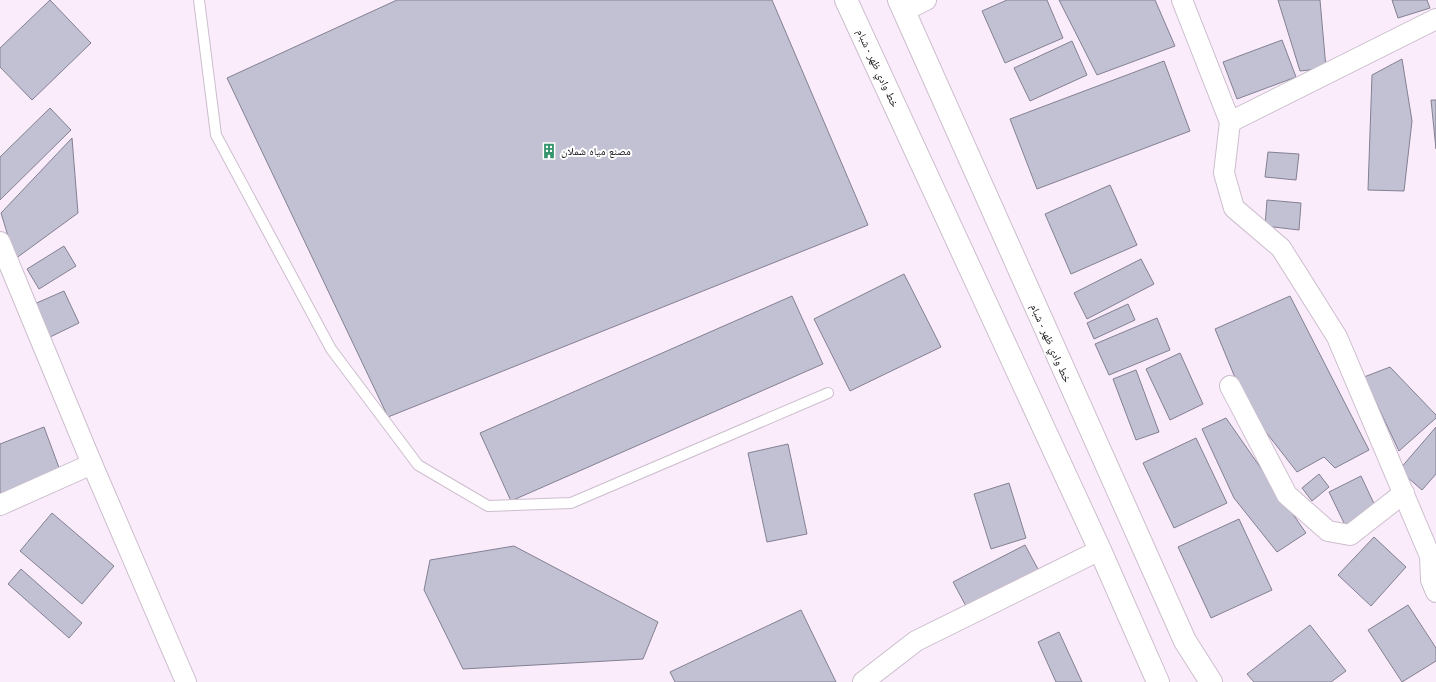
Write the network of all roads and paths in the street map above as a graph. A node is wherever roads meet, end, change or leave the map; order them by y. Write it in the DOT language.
graph roads {
  1 [pos="200,0"];
  2 [pos="846,0"];
  3 [pos="926,0"];
  4 [pos="1182,0"];
  5 [pos="901,5"];
  6 [pos="1436,19"];
  7 [pos="1230,122"];
  8 [pos="1,246"];
  9 [pos="1230,386"];
  10 [pos="828,393"];
  11 [pos="92,464"];
  12 [pos="1404,493"];
  13 [pos="0,505"];
  14 [pos="1100,550"];
  15 [pos="1433,556"];
  16 [pos="1436,592"];
  17 [pos="186,682"];
  18 [pos="863,682"];
  19 [pos="1158,682"];
  20 [pos="1210,682"];
  1 -- 10 [label="lane"];
  2 -- 14 [label="main road, خط وادي ظهر - شبام"];
  3 -- 5 [label="street"];
  4 -- 7 [label="street"];
  5 -- 20 [label="main road, خط وادي ظهر - شبام"];
  6 -- 7 [label="street"];
  7 -- 12 [label="street"];
  8 -- 11 [label="street"];
  9 -- 12 [label="street"];
  11 -- 13 [label="street"];
  11 -- 17 [label="street"];
  12 -- 15 [label="street"];
  14 -- 18 [label="street"];
  14 -- 19 [label="main road, خط وادي ظهر - شبام"];
  15 -- 16 [label="street"];
}
